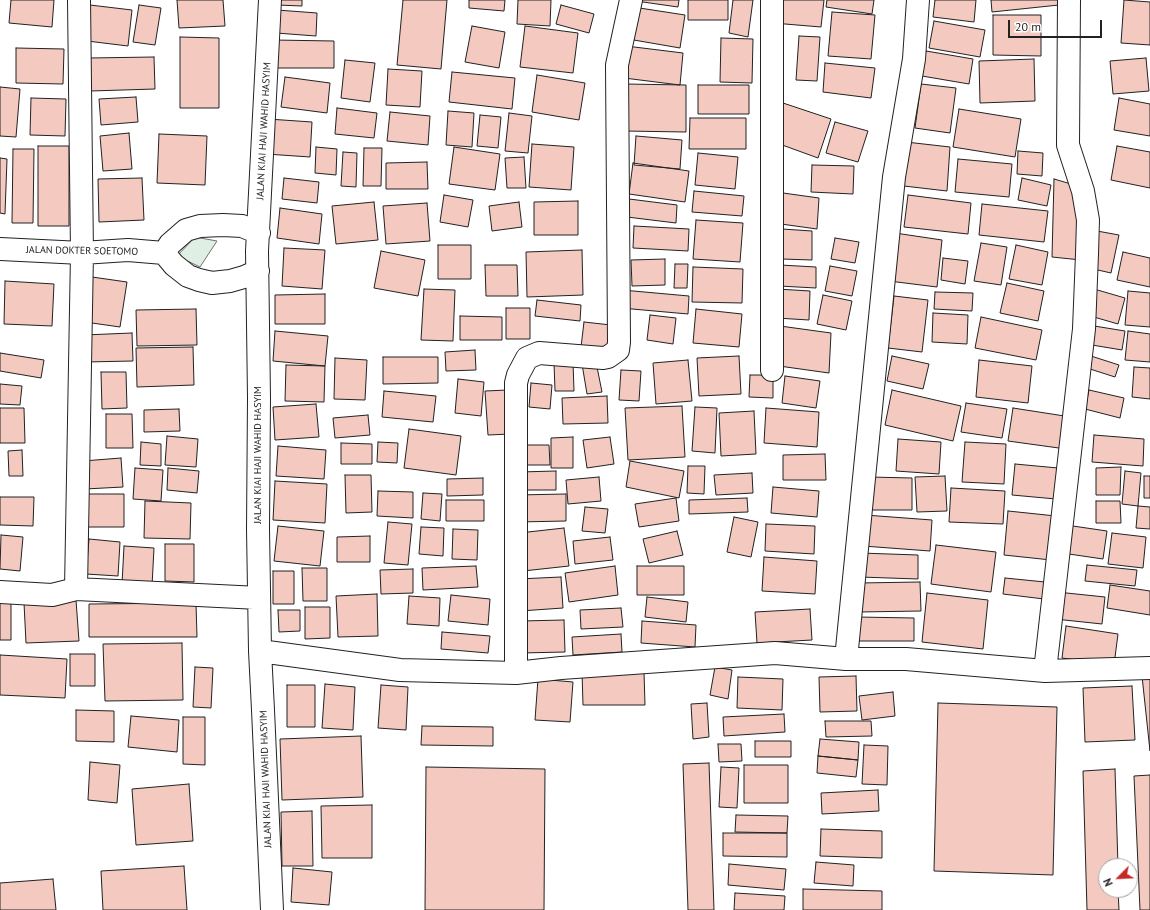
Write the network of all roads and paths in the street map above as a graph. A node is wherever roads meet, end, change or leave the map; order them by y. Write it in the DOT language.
graph roads {
  1 [pos="79,0"];
  2 [pos="270,0"];
  3 [pos="630,0"];
  4 [pos="772,0"];
  5 [pos="918,0"];
  6 [pos="1069,0"];
  7 [pos="258,233"];
  8 [pos="0,250"];
  9 [pos="82,252"];
  10 [pos="164,253"];
  11 [pos="258,271"];
  12 [pos="772,370"];
  13 [pos="76,589"];
  14 [pos="0,592"];
  15 [pos="259,598"];
  16 [pos="260,651"];
  17 [pos="846,659"];
  18 [pos="1150,668"];
  19 [pos="1045,671"];
  20 [pos="516,673"];
  21 [pos="272,910"];
  1 -- 9 [label="street"];
  2 -- 7 [label="street, JALAN KIAI HAJI WAHID HASYIM"];
  3 -- 20 [label="street"];
  4 -- 12 [label="street"];
  5 -- 17 [label="street"];
  6 -- 19 [label="street"];
  7 -- 10 [label="street"];
  7 -- 11 [label="street, JALAN KIAI HAJI WAHID HASYIM"];
  8 -- 9 [label="street, JALAN DOKTER SOETOMO"];
  9 -- 10 [label="street, JALAN DOKTER SOETOMO"];
  9 -- 13 [label="street"];
  10 -- 11 [label="street"];
  11 -- 15 [label="street, JALAN KIAI HAJI WAHID HASYIM"];
  13 -- 14 [label="street"];
  13 -- 15 [label="street"];
  15 -- 16 [label="street, JALAN KIAI HAJI WAHID HASYIM"];
  16 -- 20 [label="street"];
  16 -- 21 [label="street, JALAN KIAI HAJI WAHID HASYIM"];
  17 -- 19 [label="street"];
  17 -- 20 [label="street"];
  18 -- 19 [label="street"];
}
